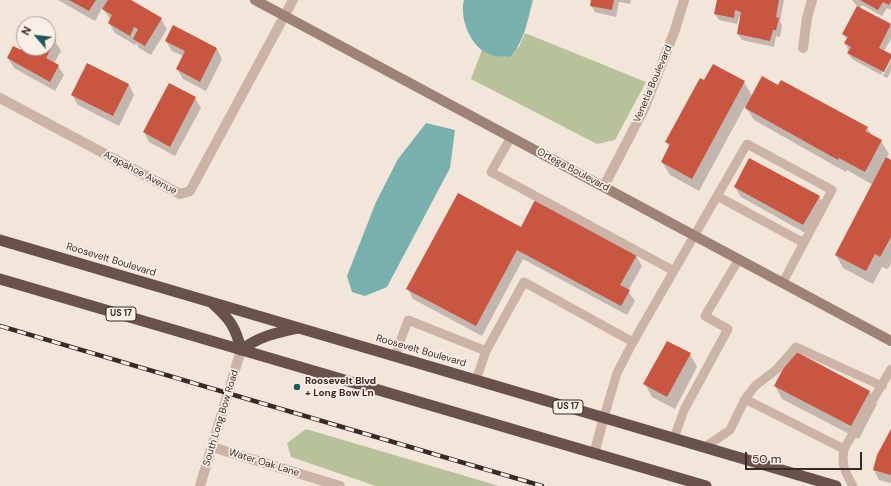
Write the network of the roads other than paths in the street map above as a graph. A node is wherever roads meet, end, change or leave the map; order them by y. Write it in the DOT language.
graph roads {
  1 [pos="255,0"];
  2 [pos="293,0"];
  3 [pos="684,0"];
  4 [pos="812,0"];
  5 [pos="284,16"];
  6 [pos="803,48"];
  7 [pos="0,98"];
  8 [pos="511,137"];
  9 [pos="604,186"];
  10 [pos="717,196"];
  11 [pos="695,235"];
  12 [pos="0,240"];
  13 [pos="804,242"];
  14 [pos="739,258"];
  15 [pos="674,271"];
  16 [pos="0,279"];
  17 [pos="783,282"];
  18 [pos="210,302"];
  19 [pos="300,328"];
  20 [pos="891,341"];
  21 [pos="633,342"];
  22 [pos="241,350"];
  23 [pos="486,351"];
  24 [pos="395,356"];
  25 [pos="891,370"];
  26 [pos="476,380"];
  27 [pos="882,386"];
  28 [pos="745,399"];
  29 [pos="604,417"];
  30 [pos="674,438"];
  31 [pos="212,447"];
  32 [pos="705,447"];
  33 [pos="844,449"];
  34 [pos="594,454"];
  35 [pos="200,486"];
  36 [pos="340,486"];
  37 [pos="706,486"];
  38 [pos="836,486"];
  39 [pos="853,486"];
  1 -- 5 [label="main road, Ortega Boulevard"];
  2 -- 5 [label="street, Arapahoe Avenue"];
  3 -- 9 [label="street, Venetia Boulevard"];
  4 -- 6 [label="street"];
  5 -- 7 [label="street, Arapahoe Avenue"];
  5 -- 8 [label="main road, Ortega Boulevard"];
  8 -- 9 [label="main road, Ortega Boulevard"];
  8 -- 15 [label="lane"];
  9 -- 11 [label="main road, Ortega Boulevard"];
  10 -- 11 [label="lane"];
  10 -- 13 [label="lane"];
  10 -- 13 [label="lane"];
  11 -- 14 [label="main road, Ortega Boulevard"];
  11 -- 15 [label="lane"];
  12 -- 18 [label="highway, Roosevelt Boulevard / US 17"];
  13 -- 17 [label="lane"];
  14 -- 17 [label="main road, Ortega Boulevard"];
  14 -- 30 [label="lane"];
  15 -- 21 [label="lane"];
  16 -- 22 [label="highway, US 17"];
  17 -- 20 [label="main road, Ortega Boulevard"];
  18 -- 19 [label="highway, Roosevelt Boulevard / US 17"];
  18 -- 22 [label="highway"];
  19 -- 22 [label="highway"];
  19 -- 24 [label="highway, Roosevelt Boulevard / US 17"];
  21 -- 23 [label="lane"];
  21 -- 29 [label="lane"];
  22 -- 31 [label="street, South Long Bow Road"];
  22 -- 34 [label="highway, US 17"];
  23 -- 24 [label="lane"];
  23 -- 26 [label="lane"];
  24 -- 26 [label="highway, Roosevelt Boulevard / US 17"];
  25 -- 27 [label="lane"];
  26 -- 29 [label="highway, Roosevelt Boulevard / US 17"];
  27 -- 28 [label="lane"];
  27 -- 33 [label="lane"];
  28 -- 32 [label="lane"];
  28 -- 33 [label="lane"];
  29 -- 30 [label="highway, Roosevelt Boulevard / US 17"];
  29 -- 34 [label="street"];
  30 -- 32 [label="highway, Roosevelt Boulevard / US 17"];
  31 -- 35 [label="street, South Long Bow Road"];
  31 -- 36 [label="street, Water Oak Lane"];
  32 -- 38 [label="highway, Roosevelt Boulevard / US 17"];
  33 -- 39 [label="lane"];
  34 -- 37 [label="highway, US 17"];
}
